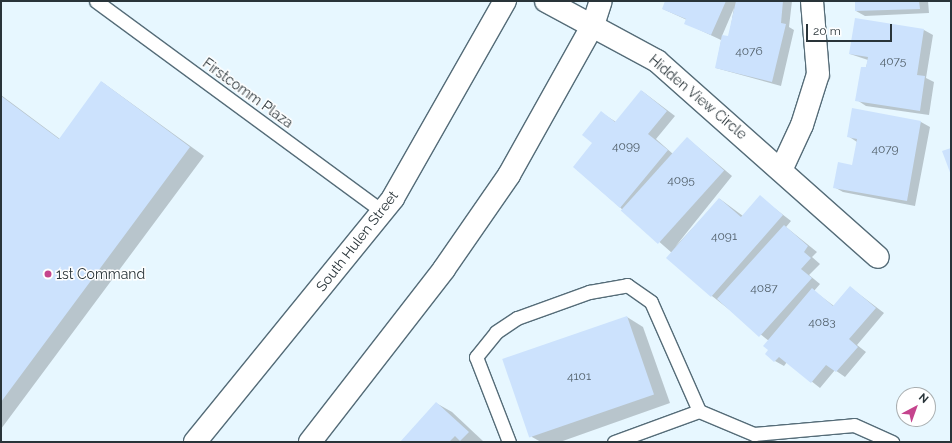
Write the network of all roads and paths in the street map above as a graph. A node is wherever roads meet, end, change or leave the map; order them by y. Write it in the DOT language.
graph roads {
  1 [pos="96,1"];
  2 [pos="505,1"];
  3 [pos="546,1"];
  4 [pos="601,1"];
  5 [pos="812,1"];
  6 [pos="593,25"];
  7 [pos="782,168"];
  8 [pos="382,211"];
  9 [pos="878,257"];
  10 [pos="699,411"];
  11 [pos="755,438"];
  12 [pos="195,442"];
  13 [pos="310,442"];
  14 [pos="509,442"];
  15 [pos="614,442"];
  16 [pos="892,442"];
  1 -- 8 [label="lane, Firstcomm Plaza"];
  2 -- 8 [label="main road, South Hulen Street"];
  3 -- 6 [label="main road, Hidden View Circle"];
  4 -- 6 [label="main road"];
  5 -- 7 [label="main road"];
  6 -- 7 [label="main road, Hidden View Circle"];
  6 -- 13 [label="main road"];
  7 -- 9 [label="main road, Hidden View Circle"];
  8 -- 12 [label="main road, South Hulen Street"];
  10 -- 11 [label="lane"];
  10 -- 14 [label="lane"];
  10 -- 15 [label="lane"];
  11 -- 16 [label="lane"];
}
